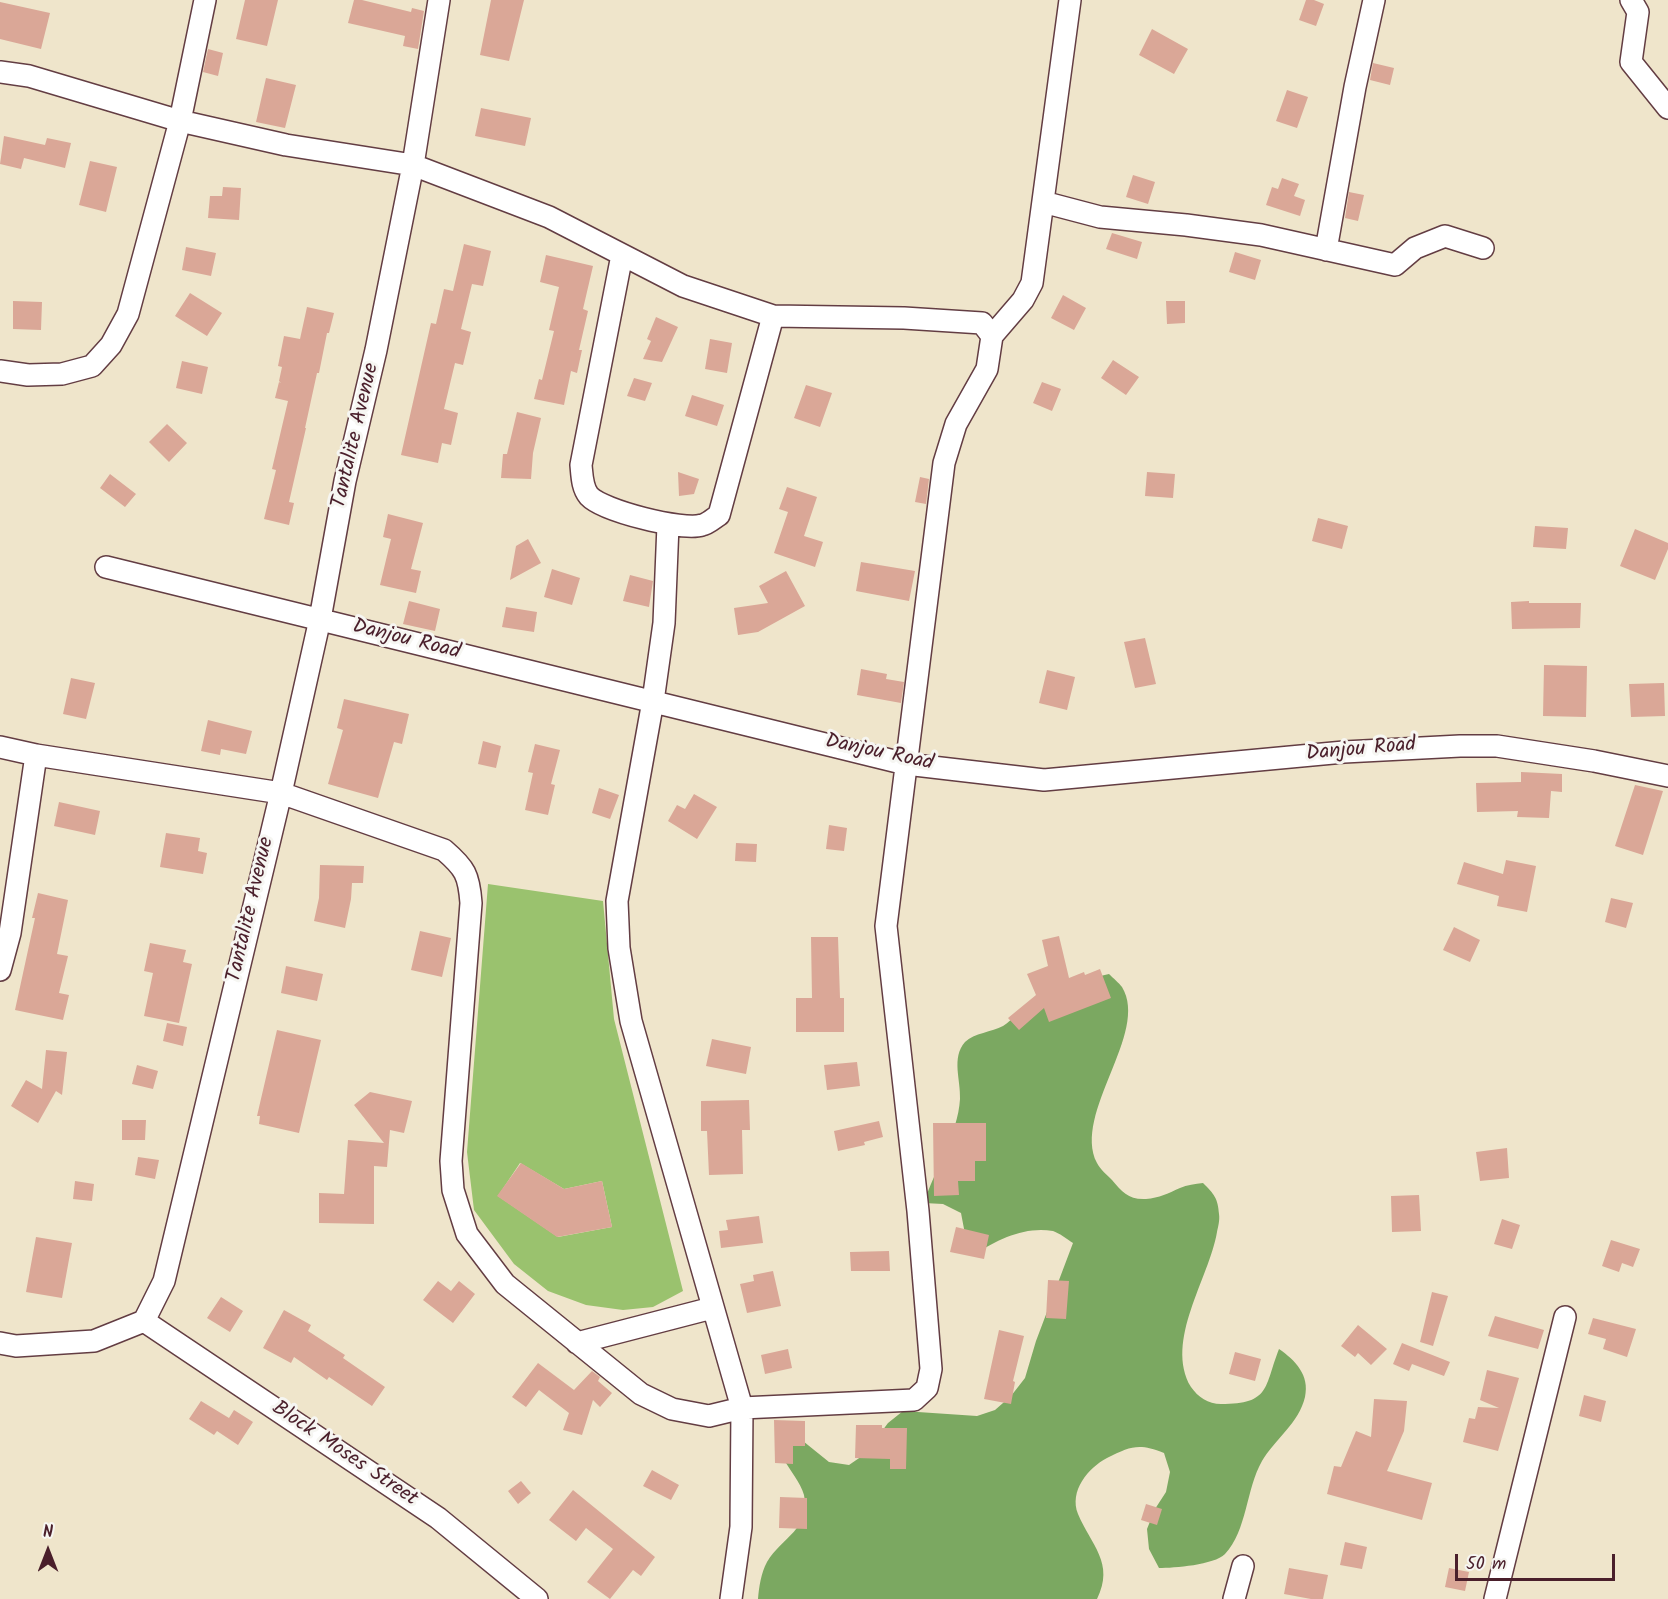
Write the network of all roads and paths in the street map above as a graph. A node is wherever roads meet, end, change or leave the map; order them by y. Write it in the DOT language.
graph roads {
  1 [pos="206,0"];
  2 [pos="439,0"];
  3 [pos="1070,0"];
  4 [pos="1374,0"];
  5 [pos="1631,0"];
  6 [pos="0,72"];
  7 [pos="1668,108"];
  8 [pos="180,121"];
  9 [pos="413,165"];
  10 [pos="1043,202"];
  11 [pos="1483,248"];
  12 [pos="1326,250"];
  13 [pos="622,255"];
  14 [pos="773,316"];
  15 [pos="992,336"];
  16 [pos="0,371"];
  17 [pos="668,525"];
  18 [pos="106,567"];
  19 [pos="320,619"];
  20 [pos="653,701"];
  21 [pos="0,747"];
  22 [pos="36,755"];
  23 [pos="906,764"];
  24 [pos="1668,776"];
  25 [pos="281,793"];
  26 [pos="0,970"];
  27 [pos="712,1308"];
  28 [pos="1565,1317"];
  29 [pos="144,1321"];
  30 [pos="0,1343"];
  31 [pos="577,1343"];
  32 [pos="742,1408"];
  33 [pos="1243,1566"];
  34 [pos="537,1599"];
  35 [pos="731,1599"];
  36 [pos="1234,1599"];
  37 [pos="1496,1599"];
  1 -- 8 [label="street"];
  2 -- 9 [label="street, Tantalite Avenue"];
  3 -- 10 [label="street"];
  4 -- 12 [label="street"];
  5 -- 7 [label="street"];
  6 -- 8 [label="street"];
  8 -- 9 [label="street"];
  8 -- 16 [label="street"];
  9 -- 13 [label="street"];
  9 -- 19 [label="street, Tantalite Avenue"];
  10 -- 12 [label="street"];
  10 -- 15 [label="street"];
  11 -- 12 [label="street"];
  13 -- 14 [label="street"];
  13 -- 17 [label="street"];
  14 -- 15 [label="street"];
  14 -- 17 [label="street"];
  15 -- 23 [label="street"];
  17 -- 20 [label="street"];
  18 -- 19 [label="street, Danjou Road"];
  19 -- 20 [label="street, Danjou Road"];
  19 -- 25 [label="street, Tantalite Avenue"];
  20 -- 23 [label="street, Danjou Road"];
  20 -- 27 [label="street"];
  21 -- 22 [label="street"];
  22 -- 25 [label="street"];
  22 -- 26 [label="street"];
  23 -- 24 [label="street, Danjou Road"];
  23 -- 32 [label="street"];
  25 -- 29 [label="street, Tantalite Avenue"];
  25 -- 31 [label="street"];
  27 -- 31 [label="street"];
  27 -- 32 [label="street"];
  28 -- 37 [label="street"];
  29 -- 30 [label="street"];
  29 -- 34 [label="street, Block Moses Street"];
  31 -- 32 [label="street"];
  32 -- 35 [label="street"];
  33 -- 36 [label="street"];
}
